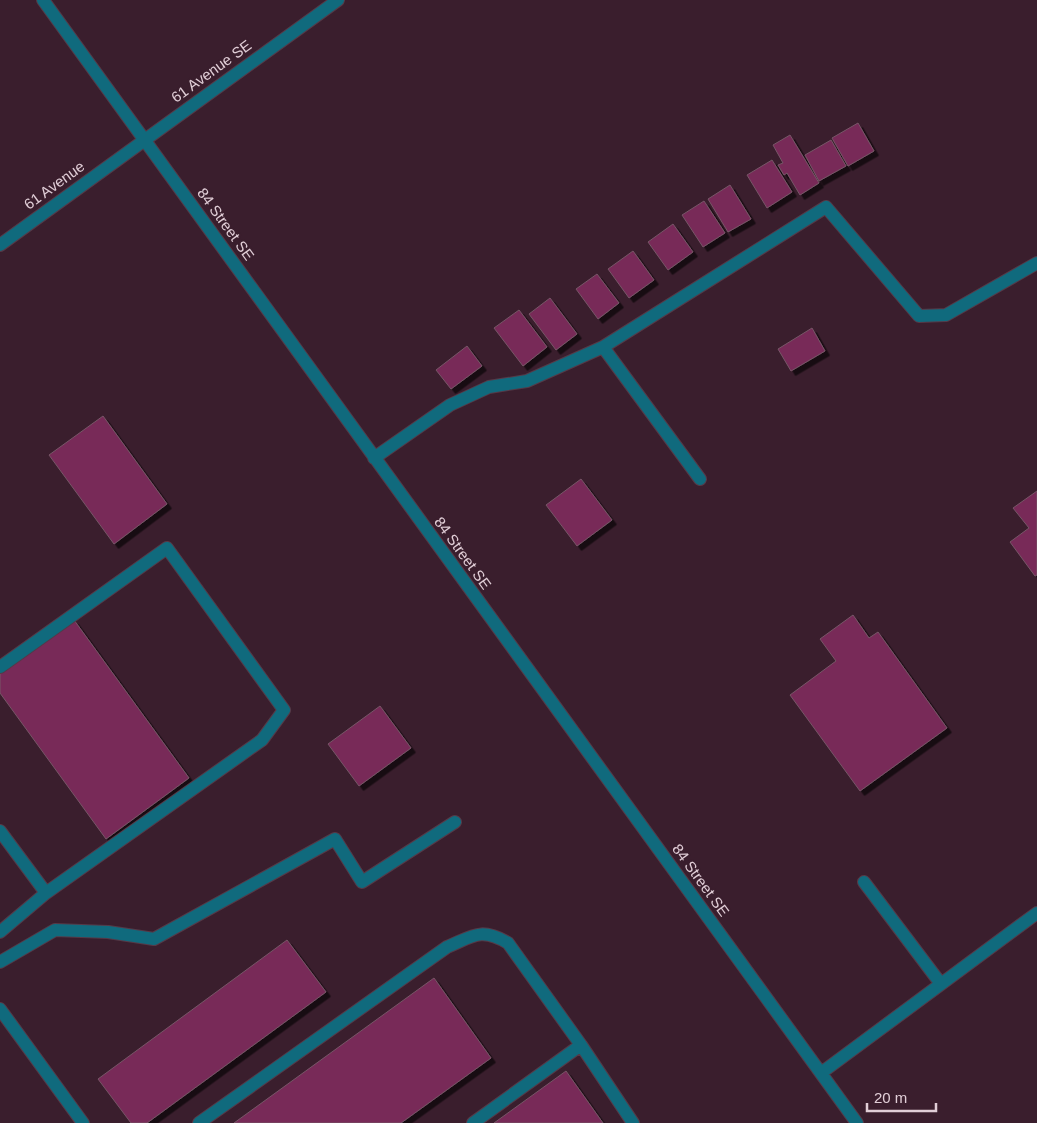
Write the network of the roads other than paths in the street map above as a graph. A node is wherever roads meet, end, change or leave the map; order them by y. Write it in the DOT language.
graph roads {
  1 [pos="43,0"];
  2 [pos="338,0"];
  3 [pos="144,139"];
  4 [pos="103,168"];
  5 [pos="0,245"];
  6 [pos="1037,263"];
  7 [pos="602,347"];
  8 [pos="374,458"];
  9 [pos="700,479"];
  10 [pos="0,667"];
  11 [pos="455,822"];
  12 [pos="0,831"];
  13 [pos="864,882"];
  14 [pos="46,893"];
  15 [pos="1037,913"];
  16 [pos="0,932"];
  17 [pos="0,962"];
  18 [pos="942,984"];
  19 [pos="0,1009"];
  20 [pos="581,1045"];
  21 [pos="821,1073"];
  22 [pos="83,1123"];
  23 [pos="199,1123"];
  24 [pos="473,1123"];
  25 [pos="633,1123"];
  26 [pos="857,1123"];
  1 -- 3 [label="street, 84 Street SE"];
  2 -- 3 [label="street, 61 Avenue SE"];
  3 -- 4 [label="street, 61 Avenue SE"];
  3 -- 8 [label="street, 84 Street SE"];
  4 -- 5 [label="street, 61 Avenue"];
  6 -- 7 [label="street"];
  7 -- 8 [label="street"];
  7 -- 9 [label="street"];
  8 -- 21 [label="street, 84 Street SE"];
  10 -- 14 [label="street"];
  11 -- 17 [label="street"];
  12 -- 14 [label="street"];
  13 -- 18 [label="street"];
  14 -- 16 [label="street"];
  15 -- 18 [label="street"];
  18 -- 21 [label="street"];
  19 -- 22 [label="street"];
  20 -- 23 [label="street"];
  20 -- 24 [label="street"];
  20 -- 25 [label="street"];
  21 -- 26 [label="street, 84 Street SE"];
}
